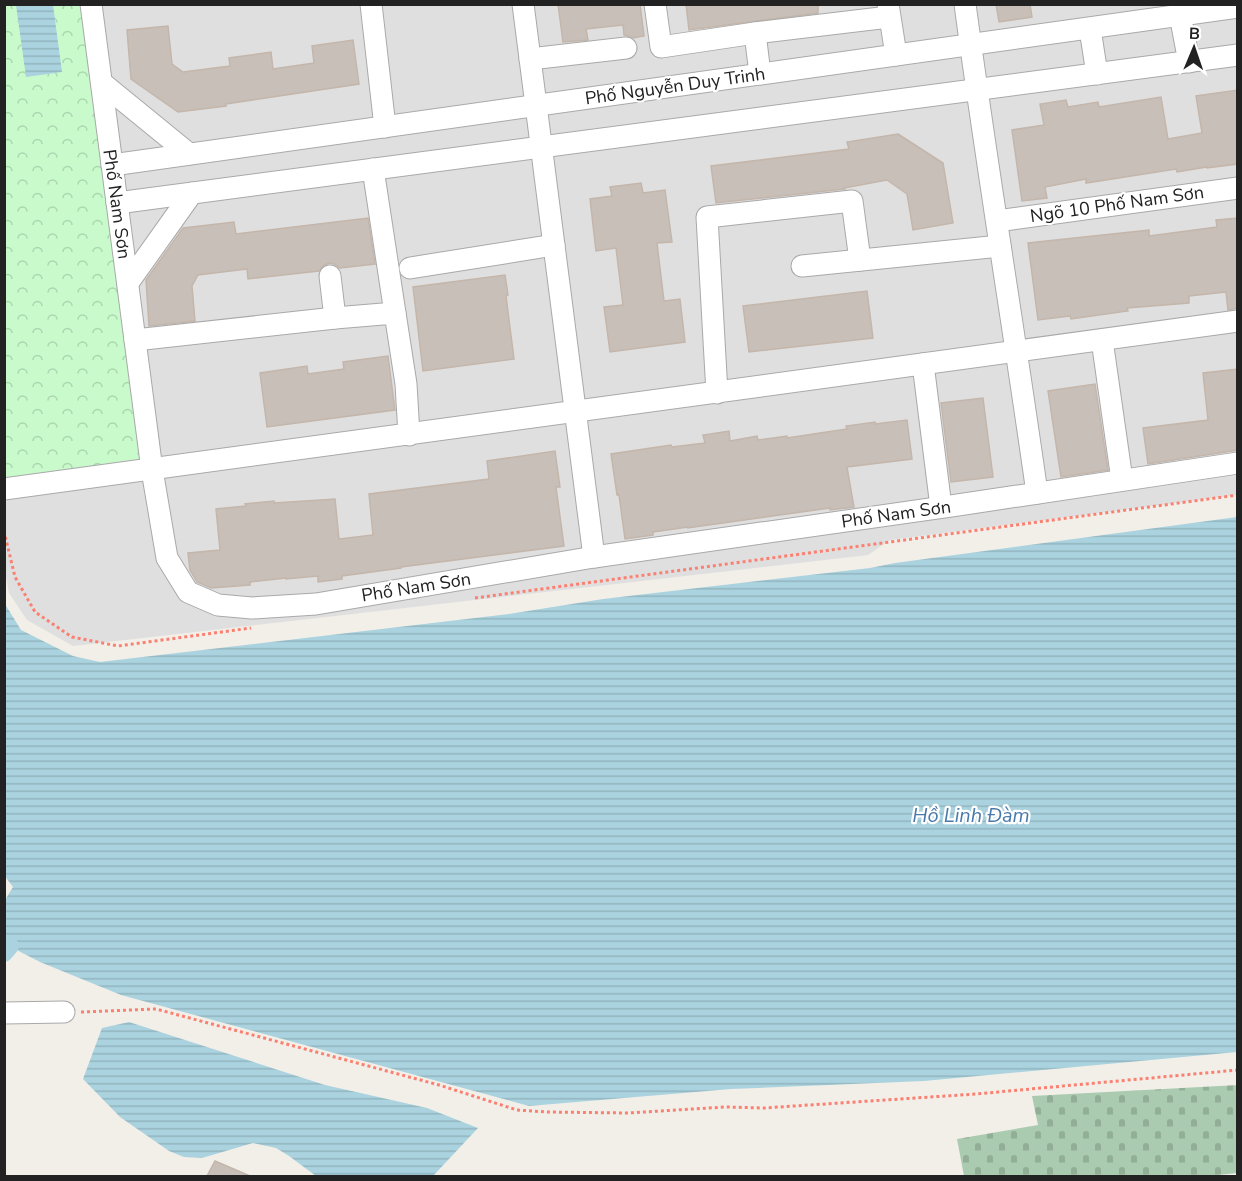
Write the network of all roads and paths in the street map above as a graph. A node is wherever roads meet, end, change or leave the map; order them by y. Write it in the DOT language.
graph roads {
  1 [pos="91,4"];
  2 [pos="523,4"];
  3 [pos="655,4"];
  4 [pos="965,4"];
  5 [pos="372,5"];
  6 [pos="1238,8"];
  7 [pos="888,10"];
  8 [pos="1180,15"];
  9 [pos="1090,28"];
  10 [pos="755,33"];
  11 [pos="971,45"];
  12 [pos="626,48"];
  13 [pos="896,55"];
  14 [pos="1238,55"];
  15 [pos="530,59"];
  16 [pos="1189,62"];
  17 [pos="760,74"];
  18 [pos="1097,74"];
  19 [pos="102,83"];
  20 [pos="977,90"];
  21 [pos="536,106"];
  22 [pos="385,127"];
  23 [pos="541,147"];
  24 [pos="189,154"];
  25 [pos="112,165"];
  26 [pos="373,169"];
  27 [pos="1238,188"];
  28 [pos="192,193"];
  29 [pos="117,203"];
  30 [pos="997,221"];
  31 [pos="554,245"];
  32 [pos="1000,246"];
  33 [pos="860,260"];
  34 [pos="802,266"];
  35 [pos="410,268"];
  36 [pos="330,276"];
  37 [pos="128,284"];
  38 [pos="395,313"];
  39 [pos="335,318"];
  40 [pos="1238,321"];
  41 [pos="135,340"];
  42 [pos="1102,340"];
  43 [pos="1017,351"];
  44 [pos="923,364"];
  45 [pos="717,393"];
  46 [pos="576,412"];
  47 [pos="409,435"];
  48 [pos="1238,463"];
  49 [pos="152,470"];
  50 [pos="1122,480"];
  51 [pos="4,489"];
  52 [pos="1037,493"];
  53 [pos="941,507"];
  54 [pos="594,557"];
  55 [pos="64,1012"];
  56 [pos="4,1013"];
  57 [pos="1238,1070"];
  1 -- 19 [label="street, Phố Nam Sơn"];
  2 -- 15 [label="street"];
  3 -- 10 [label="street"];
  4 -- 11 [label="street"];
  5 -- 22 [label="street"];
  6 -- 8 [label="street, Phố Nguyễn Duy Trinh"];
  7 -- 10 [label="street"];
  7 -- 13 [label="street"];
  8 -- 9 [label="street, Phố Nguyễn Duy Trinh"];
  8 -- 16 [label="street"];
  9 -- 11 [label="street, Phố Nguyễn Duy Trinh"];
  9 -- 18 [label="street"];
  10 -- 17 [label="street"];
  11 -- 13 [label="street, Phố Nguyễn Duy Trinh"];
  11 -- 20 [label="street"];
  12 -- 15 [label="street"];
  13 -- 17 [label="street, Phố Nguyễn Duy Trinh"];
  14 -- 16 [label="street"];
  15 -- 21 [label="street"];
  16 -- 18 [label="street"];
  17 -- 21 [label="street, Phố Nguyễn Duy Trinh"];
  18 -- 20 [label="street"];
  19 -- 24 [label="street"];
  19 -- 25 [label="street, Phố Nam Sơn"];
  20 -- 23 [label="street"];
  20 -- 30 [label="street"];
  21 -- 22 [label="street, Phố Nguyễn Duy Trinh"];
  21 -- 23 [label="street"];
  22 -- 24 [label="street, Phố Nguyễn Duy Trinh"];
  23 -- 26 [label="street"];
  23 -- 31 [label="street"];
  24 -- 25 [label="street, Phố Nguyễn Duy Trinh"];
  25 -- 29 [label="street, Phố Nam Sơn"];
  26 -- 28 [label="street"];
  26 -- 38 [label="street"];
  27 -- 30 [label="street, Ngõ 10 Phố Nam Sơn"];
  28 -- 29 [label="street"];
  28 -- 37 [label="street"];
  29 -- 37 [label="street, Phố Nam Sơn"];
  30 -- 32 [label="street"];
  31 -- 35 [label="street"];
  31 -- 46 [label="street"];
  32 -- 33 [label="street"];
  32 -- 43 [label="street"];
  33 -- 34 [label="street"];
  33 -- 45 [label="street"];
  36 -- 39 [label="street"];
  37 -- 41 [label="street, Phố Nam Sơn"];
  38 -- 39 [label="street"];
  38 -- 47 [label="street"];
  39 -- 41 [label="street"];
  40 -- 42 [label="street"];
  41 -- 49 [label="street, Phố Nam Sơn"];
  42 -- 43 [label="street"];
  42 -- 50 [label="street"];
  43 -- 44 [label="street"];
  43 -- 52 [label="street"];
  44 -- 45 [label="street"];
  44 -- 53 [label="street"];
  45 -- 46 [label="street"];
  46 -- 47 [label="street"];
  46 -- 54 [label="street"];
  47 -- 49 [label="street"];
  48 -- 50 [label="street, Phố Nam Sơn"];
  49 -- 51 [label="street"];
  49 -- 54 [label="street, Phố Nam Sơn"];
  50 -- 52 [label="street, Phố Nam Sơn"];
  52 -- 53 [label="street, Phố Nam Sơn"];
  53 -- 54 [label="street, Phố Nam Sơn"];
  55 -- 56 [label="street"];
  55 -- 57 [label="path"];
}
